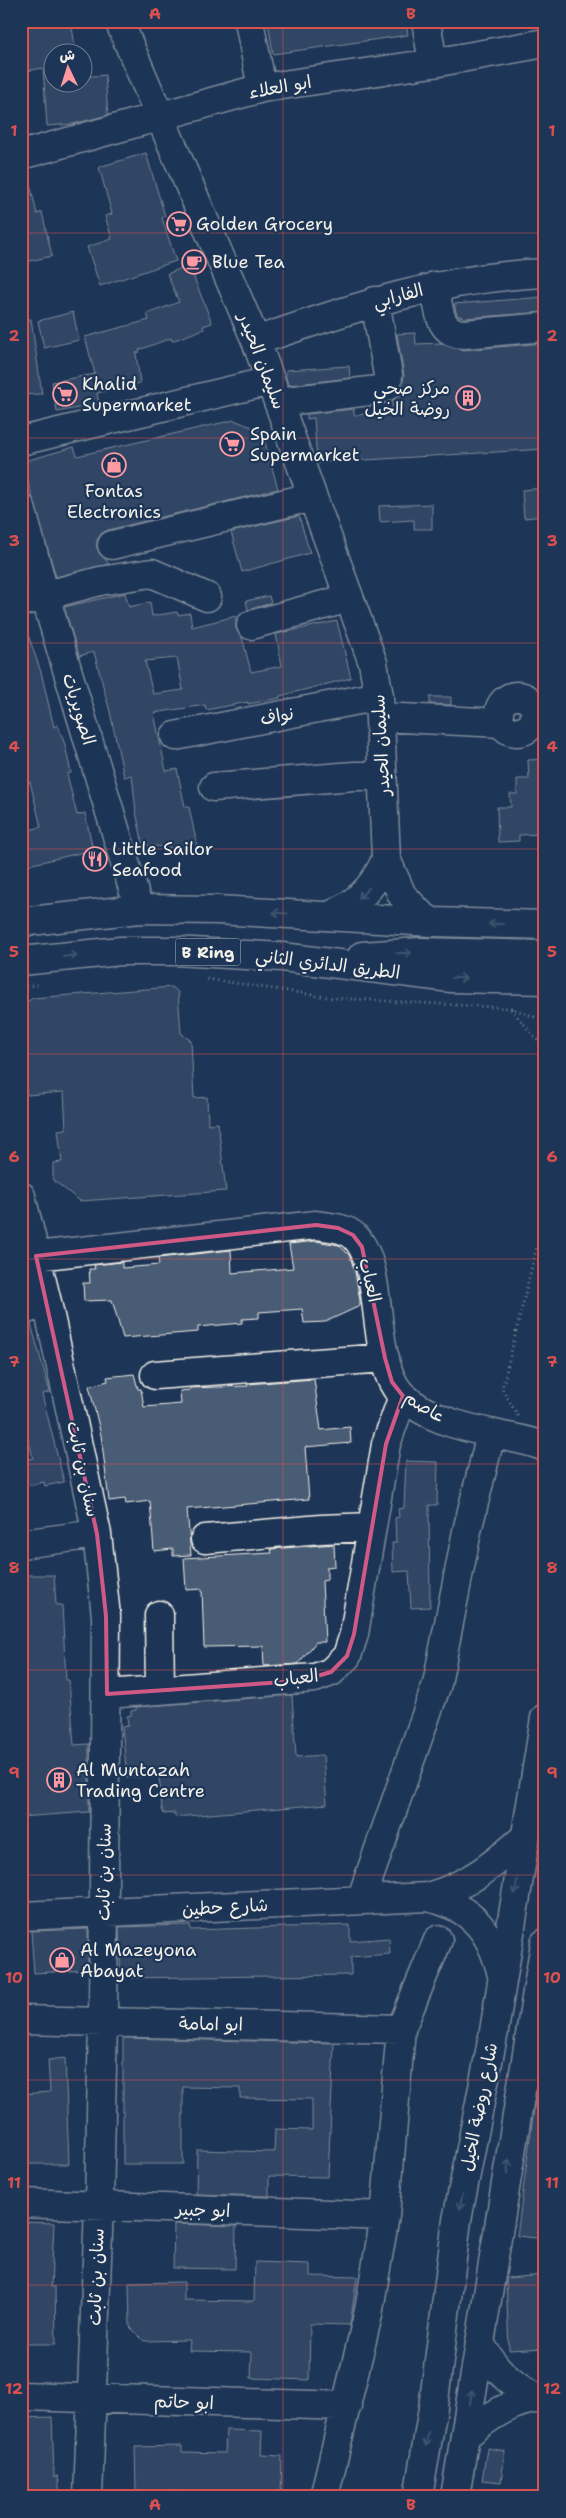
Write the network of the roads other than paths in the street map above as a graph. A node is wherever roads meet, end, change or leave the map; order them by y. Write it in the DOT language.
graph roads {
  1 [pos="120,21"];
  2 [pos="249,21"];
  3 [pos="426,21"];
  4 [pos="545,43"];
  5 [pos="433,63"];
  6 [pos="262,88"];
  7 [pos="161,116"];
  8 [pos="21,155"];
  9 [pos="545,273"];
  10 [pos="435,286"];
  11 [pos="375,301"];
  12 [pos="545,327"];
  13 [pos="256,341"];
  14 [pos="274,392"];
  15 [pos="21,441"];
  16 [pos="311,497"];
  17 [pos="21,508"];
  18 [pos="112,545"];
  19 [pos="207,598"];
  20 [pos="349,598"];
  21 [pos="33,599"];
  22 [pos="251,625"];
  23 [pos="380,706"];
  24 [pos="539,723"];
  25 [pos="175,736"];
  26 [pos="382,776"];
  27 [pos="214,787"];
  28 [pos="386,859"];
  29 [pos="139,909"];
  30 [pos="329,916"];
  31 [pos="21,922"];
  32 [pos="432,922"];
  33 [pos="545,925"];
  34 [pos="545,955"];
  35 [pos="21,961"];
  36 [pos="321,962"];
  37 [pos="507,980"];
  38 [pos="545,980"];
  39 [pos="545,1000"];
  40 [pos="21,1196"];
  41 [pos="36,1256"];
  42 [pos="47,1302"];
  43 [pos="21,1311"];
  44 [pos="384,1358"];
  45 [pos="155,1375"];
  46 [pos="403,1396"];
  47 [pos="526,1436"];
  48 [pos="372,1527"];
  49 [pos="97,1534"];
  50 [pos="205,1539"];
  51 [pos="21,1544"];
  52 [pos="158,1615"];
  53 [pos="160,1690"];
  54 [pos="107,1694"];
  55 [pos="545,1718"];
  56 [pos="524,1838"];
  57 [pos="428,1897"];
  58 [pos="362,1900"];
  59 [pos="102,1913"];
  60 [pos="21,1916"];
  61 [pos="438,1940"];
  62 [pos="545,1943"];
  63 [pos="502,1975"];
  64 [pos="21,2020"];
  65 [pos="103,2022"];
  66 [pos="402,2029"];
  67 [pos="21,2203"];
  68 [pos="99,2206"];
  69 [pos="385,2216"];
  70 [pos="480,2343"];
  71 [pos="21,2396"];
  72 [pos="541,2398"];
  73 [pos="91,2399"];
  74 [pos="347,2406"];
  75 [pos="465,2436"];
  76 [pos="88,2497"];
  77 [pos="324,2497"];
  78 [pos="418,2497"];
  79 [pos="455,2497"];
  1 -- 7 [label="street, سليمان الحيدر"];
  2 -- 6 [label="street"];
  3 -- 5 [label="street"];
  4 -- 5 [label="street, ابو العلاء"];
  5 -- 6 [label="street, ابو العلاء"];
  6 -- 7 [label="street, ابو العلاء"];
  7 -- 8 [label="street, ابو العلاء"];
  7 -- 13 [label="street, سليمان الحيدر"];
  9 -- 10 [label="street, الفارابي"];
  10 -- 11 [label="street, الفارابي"];
  10 -- 12 [label="street"];
  11 -- 13 [label="street, الفارابي"];
  11 -- 14 [label="street"];
  13 -- 14 [label="street, سليمان الحيدر"];
  14 -- 15 [label="street"];
  14 -- 16 [label="street, سليمان الحيدر"];
  16 -- 18 [label="street"];
  16 -- 20 [label="street, سليمان الحيدر"];
  17 -- 21 [label="street, الصويريات"];
  19 -- 21 [label="street"];
  20 -- 22 [label="street"];
  20 -- 23 [label="street, سليمان الحيدر"];
  21 -- 29 [label="street, الصويريات"];
  23 -- 24 [label="street, نواف"];
  23 -- 25 [label="street, نواف"];
  23 -- 26 [label="street, سليمان الحيدر"];
  26 -- 27 [label="street"];
  26 -- 28 [label="street, سليمان الحيدر"];
  28 -- 30 [label="street, one-way"];
  28 -- 32 [label="street, سليمان الحيدر"];
  30 -- 29 [label="street, one-way"];
  29 -- 31 [label="street"];
  30 -- 32 [label="street"];
  33 -- 32 [label="street, one-way"];
  36 -- 34 [label="street, one-way"];
  35 -- 36 [label="street, الطريق الدائري الثاني / B Ring, one-way"];
  36 -- 37 [label="street, الطريق الدائري الثاني / B Ring, one-way"];
  37 -- 38 [label="street, الطريق الدائري الثاني / B Ring"];
  37 -- 39 [label="street"];
  40 -- 41 [label="street, سنان بن ثابت"];
  41 -- 42 [label="street, سنان بن ثابت"];
  41 -- 44 [label="street, العباب"];
  42 -- 43 [label="street"];
  42 -- 49 [label="street, سنان بن ثابت"];
  44 -- 45 [label="street"];
  44 -- 46 [label="street, عاصم"];
  46 -- 47 [label="street, عاصم"];
  46 -- 48 [label="street, العباب"];
  47 -- 58 [label="street"];
  48 -- 50 [label="street"];
  48 -- 53 [label="street, العباب"];
  49 -- 51 [label="street"];
  49 -- 54 [label="street, سنان بن ثابت"];
  52 -- 53 [label="street"];
  53 -- 54 [label="street, العباب"];
  54 -- 59 [label="street, سنان بن ثابت"];
  55 -- 56 [label="street, شارع روضة الخيل"];
  56 -- 57 [label="street, شارع حطين"];
  56 -- 63 [label="street, شارع روضة الخيل, one-way"];
  57 -- 58 [label="street, شارع حطين"];
  57 -- 63 [label="street, شارع حطين"];
  58 -- 59 [label="street, شارع حطين"];
  59 -- 60 [label="street, شارع حطين"];
  59 -- 65 [label="street, سنان بن ثابت"];
  61 -- 66 [label="street"];
  70 -- 62 [label="street, شارع روضة الخيل, one-way"];
  63 -- 78 [label="street, شارع روضة الخيل, one-way"];
  64 -- 65 [label="street, ابو امامة"];
  65 -- 66 [label="street, ابو امامة"];
  65 -- 68 [label="street, سنان بن ثابت"];
  66 -- 69 [label="street"];
  67 -- 68 [label="street, ابو جبير"];
  68 -- 69 [label="street, ابو جبير"];
  68 -- 73 [label="street, سنان بن ثابت"];
  69 -- 74 [label="street"];
  70 -- 72 [label="street"];
  75 -- 70 [label="street, شارع روضة الخيل, one-way"];
  71 -- 73 [label="street, ابو حاتم"];
  72 -- 75 [label="street"];
  73 -- 74 [label="street, ابو حاتم"];
  73 -- 76 [label="street, سنان بن ثابت"];
  74 -- 77 [label="street"];
  75 -- 79 [label="street, شارع روضة الخيل"];
}
